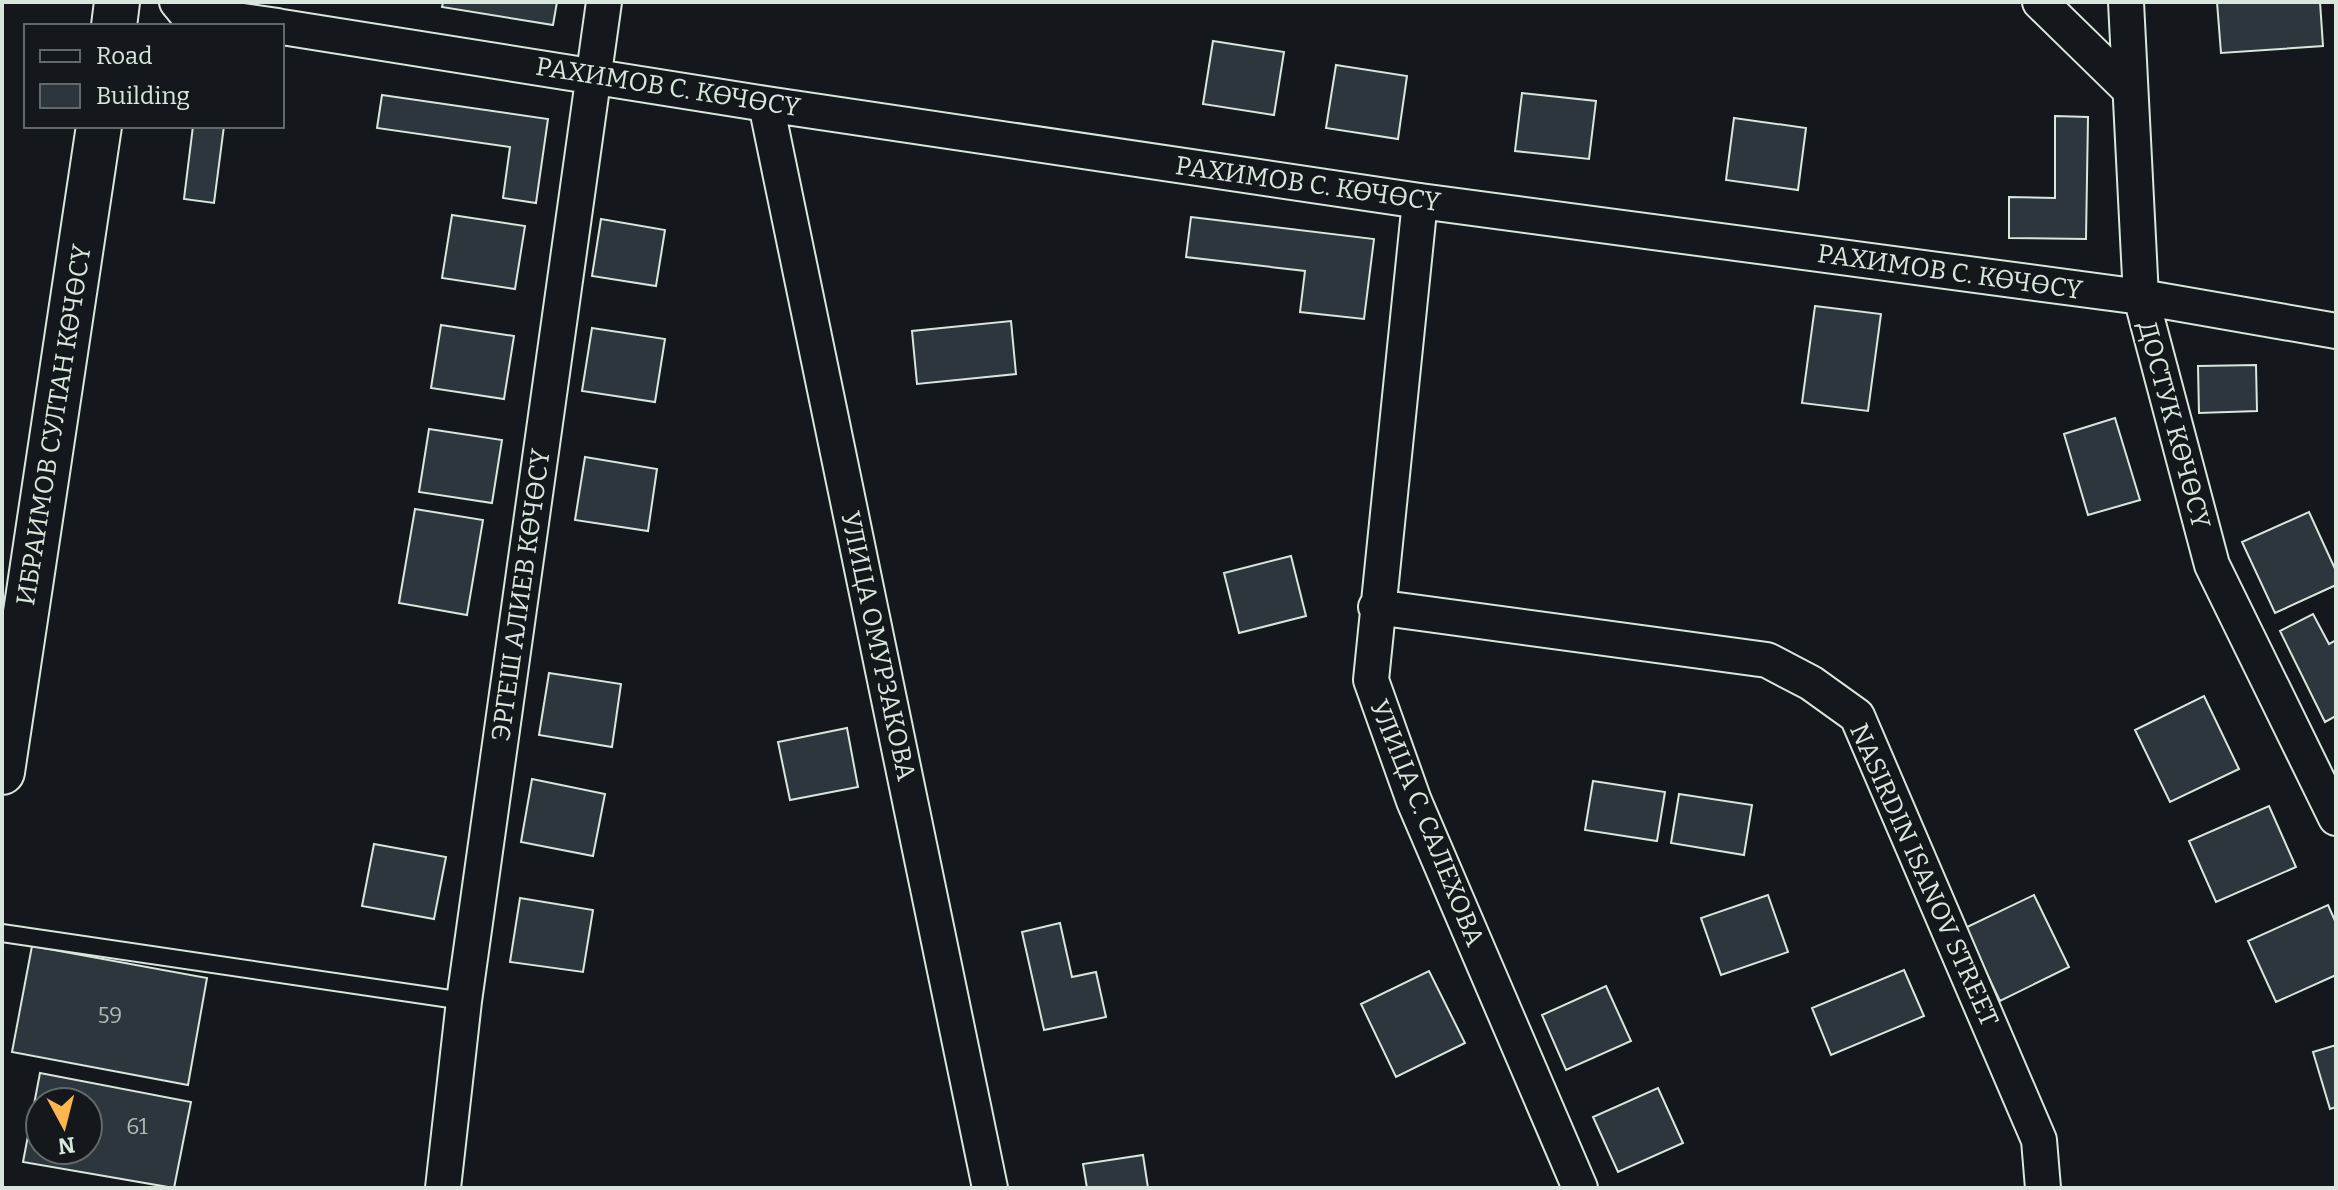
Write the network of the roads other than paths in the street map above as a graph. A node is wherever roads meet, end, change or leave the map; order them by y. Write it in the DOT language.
graph roads {
  1 [pos="117,2"];
  2 [pos="177,2"];
  3 [pos="604,2"];
  4 [pos="2040,2"];
  5 [pos="2126,2"];
  6 [pos="114,24"];
  7 [pos="266,24"];
  8 [pos="284,27"];
  9 [pos="594,74"];
  10 [pos="2129,89"];
  11 [pos="766,104"];
  12 [pos="99,128"];
  13 [pos="1420,201"];
  14 [pos="2141,297"];
  15 [pos="2336,331"];
  16 [pos="1376,607"];
  17 [pos="2,772"];
  18 [pos="2336,818"];
  19 [pos="2,933"];
  20 [pos="464,1001"];
  21 [pos="443,1188"];
  22 [pos="990,1188"];
  23 [pos="1580,1188"];
  24 [pos="2043,1188"];
  1 -- 6 [label="main road"];
  2 -- 7 [label="street, РАХИМОВ С. КӨЧӨСҮ"];
  3 -- 9 [label="street, ЭРГЕШ АЛИЕВ КӨЧӨСҮ"];
  4 -- 10 [label="street"];
  5 -- 10 [label="street, ДОСТУК КӨЧӨСҮ"];
  8 -- 9 [label="street, РАХИМОВ С. КӨЧӨСҮ"];
  9 -- 11 [label="street, РАХИМОВ С. КӨЧӨСҮ"];
  9 -- 20 [label="street, ЭРГЕШ АЛИЕВ КӨЧӨСҮ"];
  10 -- 14 [label="street, ДОСТУК КӨЧӨСҮ"];
  11 -- 13 [label="street, РАХИМОВ С. КӨЧӨСҮ"];
  11 -- 22 [label="street, УЛИЦА ОМУРЗАКОВА"];
  12 -- 17 [label="main road, ИБРАИМОВ СУЛТАН КӨЧӨСҮ"];
  13 -- 14 [label="street, РАХИМОВ С. КӨЧӨСҮ"];
  13 -- 16 [label="street, УЛИЦА С. САЛЕХОВА"];
  14 -- 15 [label="street, РАХИМОВ С. КӨЧӨСҮ"];
  14 -- 18 [label="street, ДОСТУК КӨЧӨСҮ"];
  16 -- 23 [label="street, УЛИЦА С. САЛЕХОВА"];
  16 -- 24 [label="street, NASIRDIN ISANOV STREET"];
  19 -- 20 [label="lane"];
  20 -- 21 [label="street, ЭРГЕШ АЛИЕВ КӨЧӨСҮ"];
}
